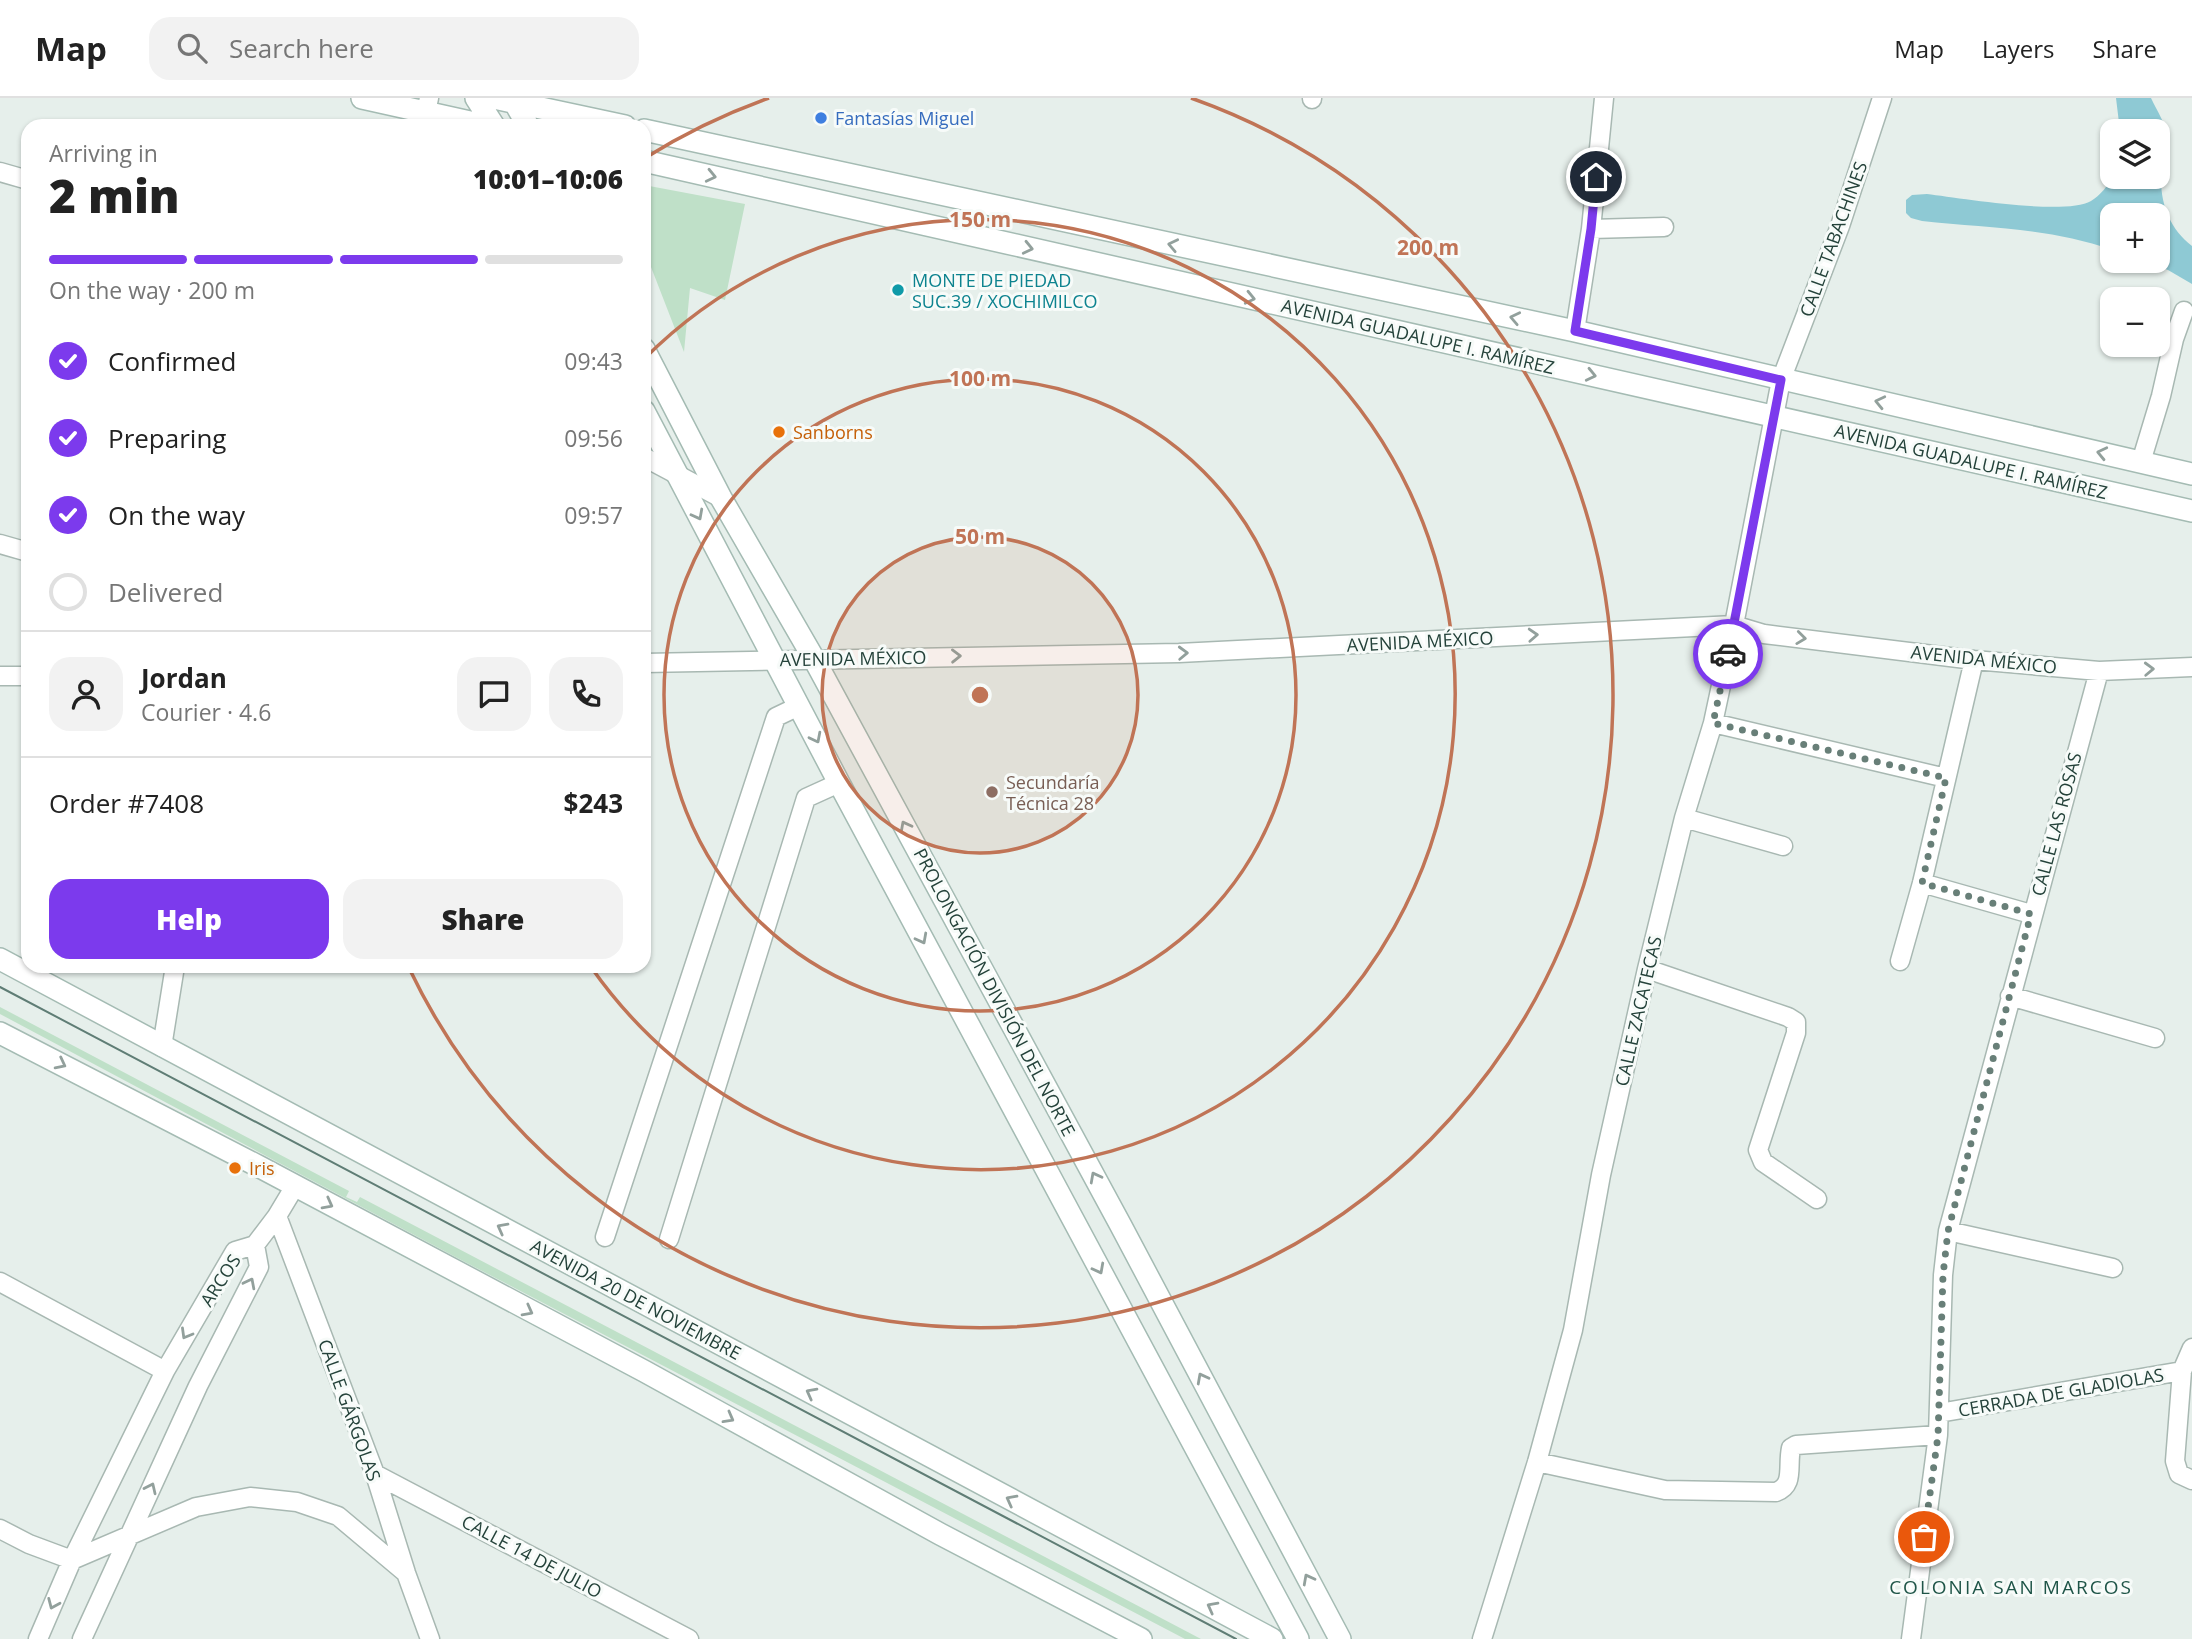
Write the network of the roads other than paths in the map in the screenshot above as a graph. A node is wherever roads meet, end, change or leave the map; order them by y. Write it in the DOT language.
graph roads {
  1 [pos="362,98"];
  2 [pos="475,98"];
  3 [pos="1604,98"];
  4 [pos="1882,98"];
  5 [pos="507,99"];
  6 [pos="426,112"];
  7 [pos="562,112"];
  8 [pos="451,119"];
  9 [pos="489,119"];
  10 [pos="523,119"];
  11 [pos="594,119"];
  12 [pos="651,132"];
  13 [pos="651,163"];
  14 [pos="0,172"];
  15 [pos="21,178"];
  16 [pos="1664,227"];
  17 [pos="1591,229"];
  18 [pos="2184,311"];
  19 [pos="1575,331"];
  20 [pos="651,362"];
  21 [pos="1781,380"];
  22 [pos="1773,416"];
  23 [pos="651,425"];
  24 [pos="651,461"];
  25 [pos="2141,462"];
  26 [pos="2192,474"];
  27 [pos="678,477"];
  28 [pos="722,498"];
  29 [pos="2192,511"];
  30 [pos="0,544"];
  31 [pos="21,550"];
  32 [pos="1734,625"];
  33 [pos="814,659"];
  34 [pos="774,660"];
  35 [pos="1974,660"];
  36 [pos="651,663"];
  37 [pos="2192,667"];
  38 [pos="2099,671"];
  39 [pos="0,676"];
  40 [pos="21,676"];
  41 [pos="799,706"];
  42 [pos="1713,723"];
  43 [pos="1946,778"];
  44 [pos="839,783"];
  45 [pos="1684,818"];
  46 [pos="1783,846"];
  47 [pos="1922,883"];
  48 [pos="2031,914"];
  49 [pos="0,959"];
  50 [pos="1900,961"];
  51 [pos="1647,969"];
  52 [pos="21,970"];
  53 [pos="26,973"];
  54 [pos="174,973"];
  55 [pos="2010,996"];
  56 [pos="0,1033"];
  57 [pos="2155,1038"];
  58 [pos="162,1047"];
  59 [pos="295,1186"];
  60 [pos="1817,1199"];
  61 [pos="277,1216"];
  62 [pos="1948,1231"];
  63 [pos="605,1237"];
  64 [pos="669,1239"];
  65 [pos="255,1245"];
  66 [pos="2113,1268"];
  67 [pos="0,1282"];
  68 [pos="2192,1348"];
  69 [pos="165,1371"];
  70 [pos="2182,1371"];
  71 [pos="1939,1413"];
  72 [pos="1938,1436"];
  73 [pos="1537,1462"];
  74 [pos="375,1474"];
  75 [pos="2185,1477"];
  76 [pos="0,1529"];
  77 [pos="130,1534"];
  78 [pos="72,1560"];
  79 [pos="406,1573"];
  80 [pos="38,1639"];
  81 [pos="82,1639"];
  82 [pos="430,1639"];
  83 [pos="689,1639"];
  84 [pos="1141,1639"];
  85 [pos="1272,1639"];
  86 [pos="1298,1639"];
  87 [pos="1340,1639"];
  88 [pos="1482,1639"];
  89 [pos="1910,1639"];
  1 -- 6 [label="main road"];
  2 -- 9 [label="main road"];
  3 -- 17 [label="street"];
  4 -- 21 [label="street, CALLE TABACHINES"];
  5 -- 7 [label="main road"];
  5 -- 10 [label="main road"];
  6 -- 8 [label="main road"];
  7 -- 11 [label="main road"];
  19 -- 12 [label="main road, AVENIDA GUADALUPE I. RAMÍREZ, one-way"];
  13 -- 22 [label="main road, AVENIDA GUADALUPE I. RAMÍREZ, one-way"];
  14 -- 15 [label="street"];
  16 -- 17 [label="street"];
  17 -- 19 [label="street"];
  18 -- 25 [label="street"];
  19 -- 21 [label="main road, AVENIDA GUADALUPE I. RAMÍREZ"];
  20 -- 28 [label="main road, PROLONGACIÓN DIVISIÓN DEL NORTE"];
  21 -- 22 [label="street, CALLE ZACATECAS"];
  25 -- 21 [label="main road, AVENIDA GUADALUPE I. RAMÍREZ, one-way"];
  22 -- 29 [label="main road, AVENIDA GUADALUPE I. RAMÍREZ"];
  22 -- 32 [label="street, CALLE ZACATECAS"];
  23 -- 27 [label="main road"];
  24 -- 27 [label="street"];
  25 -- 26 [label="main road, AVENIDA GUADALUPE I. RAMÍREZ"];
  27 -- 28 [label="street"];
  27 -- 34 [label="main road, one-way"];
  28 -- 33 [label="main road, PROLONGACIÓN DIVISIÓN DEL NORTE"];
  30 -- 31 [label="street"];
  33 -- 32 [label="street, AVENIDA MÉXICO, one-way"];
  32 -- 35 [label="street, AVENIDA MÉXICO, one-way"];
  32 -- 42 [label="street, CALLE ZACATECAS"];
  33 -- 34 [label="street, AVENIDA MÉXICO"];
  87 -- 33 [label="main road, PROLONGACIÓN DIVISIÓN DEL NORTE, one-way"];
  34 -- 36 [label="street, AVENIDA MÉXICO"];
  34 -- 41 [label="main road"];
  35 -- 38 [label="street, AVENIDA MÉXICO"];
  35 -- 43 [label="street"];
  38 -- 37 [label="street, AVENIDA MÉXICO, one-way"];
  38 -- 48 [label="street, CALLE LAS ROSAS"];
  39 -- 40 [label="street"];
  41 -- 44 [label="main road, one-way"];
  41 -- 63 [label="street"];
  42 -- 43 [label="street"];
  42 -- 45 [label="street, CALLE ZACATECAS"];
  43 -- 47 [label="street"];
  44 -- 64 [label="street"];
  44 -- 86 [label="main road, one-way"];
  45 -- 46 [label="street"];
  45 -- 51 [label="street, CALLE ZACATECAS"];
  47 -- 48 [label="street"];
  47 -- 50 [label="street"];
  48 -- 55 [label="street, CALLE LAS ROSAS"];
  49 -- 52 [label="main road, AVENIDA 20 DE NOVIEMBRE"];
  51 -- 60 [label="street"];
  51 -- 73 [label="street, CALLE ZACATECAS"];
  53 -- 58 [label="main road, AVENIDA 20 DE NOVIEMBRE"];
  54 -- 58 [label="street"];
  55 -- 57 [label="street"];
  55 -- 62 [label="street, CALLE LAS ROSAS"];
  56 -- 59 [label="main road, one-way"];
  85 -- 58 [label="main road, AVENIDA 20 DE NOVIEMBRE, one-way"];
  59 -- 61 [label="street"];
  59 -- 84 [label="main road, one-way"];
  61 -- 65 [label="street"];
  61 -- 74 [label="street, CALLE GÁRGOLAS"];
  62 -- 66 [label="street"];
  62 -- 71 [label="street, CALLE LAS ROSAS"];
  65 -- 69 [label="street, ARCOS, one-way"];
  77 -- 65 [label="street, ARCOS, one-way"];
  67 -- 69 [label="street"];
  68 -- 70 [label="street"];
  69 -- 78 [label="street, ARCOS"];
  70 -- 71 [label="street, CERRADA DE GLADIOLAS"];
  70 -- 75 [label="street"];
  71 -- 72 [label="street, CALLE LAS ROSAS"];
  72 -- 73 [label="street"];
  72 -- 89 [label="street, CALLE LAS ROSAS"];
  73 -- 88 [label="street, CALLE ZACATECAS"];
  74 -- 79 [label="street, CALLE GÁRGOLAS"];
  74 -- 83 [label="street, CALLE 14 DE JULIO"];
  76 -- 78 [label="street"];
  77 -- 78 [label="street"];
  77 -- 79 [label="street"];
  77 -- 81 [label="street, ARCOS"];
  78 -- 80 [label="street, ARCOS, one-way"];
  79 -- 82 [label="street, CALLE GÁRGOLAS"];
}
